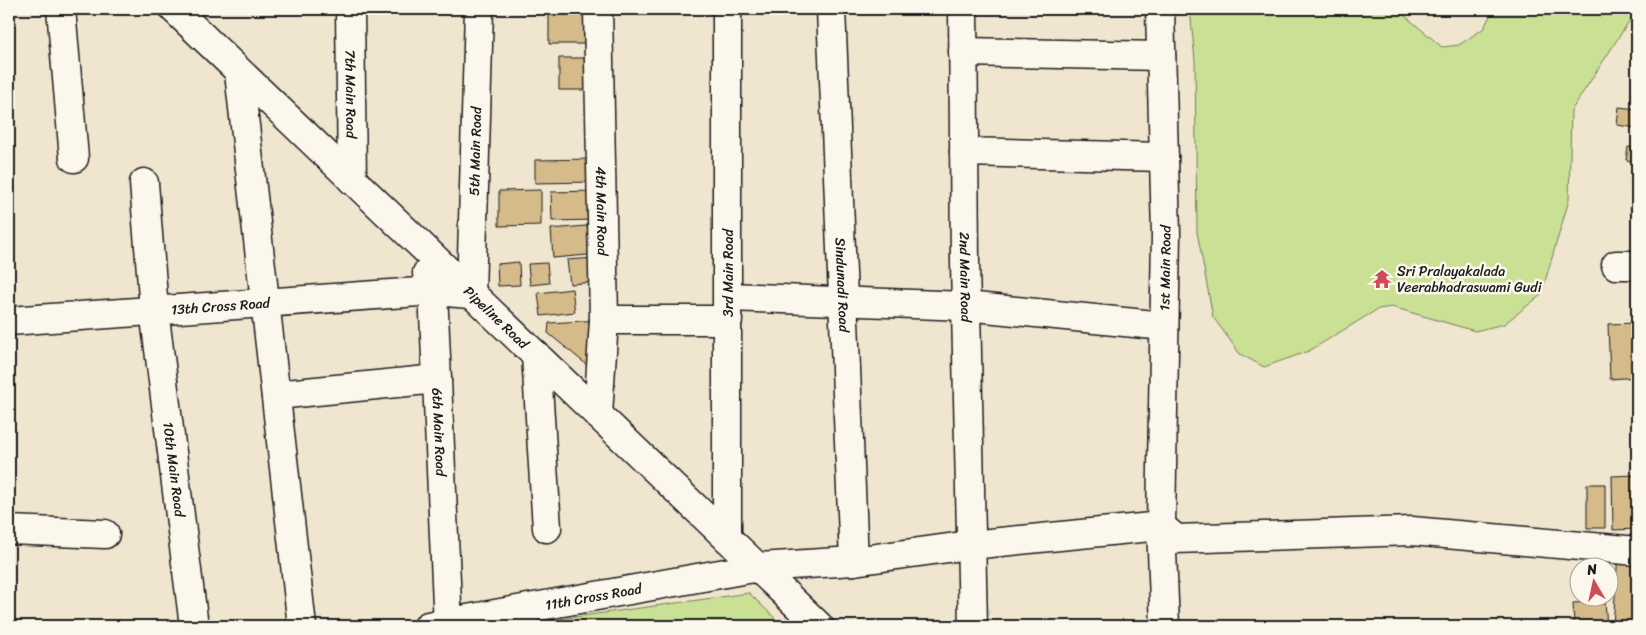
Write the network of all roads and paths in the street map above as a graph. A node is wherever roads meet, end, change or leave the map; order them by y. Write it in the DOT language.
graph roads {
  1 [pos="61,9"];
  2 [pos="174,9"];
  3 [pos="350,9"];
  4 [pos="480,9"];
  5 [pos="598,9"];
  6 [pos="727,9"];
  7 [pos="831,9"];
  8 [pos="963,9"];
  9 [pos="1160,9"];
  10 [pos="196,19"];
  11 [pos="963,52"];
  12 [pos="1161,56"];
  13 [pos="239,73"];
  14 [pos="964,152"];
  15 [pos="1164,156"];
  16 [pos="74,158"];
  17 [pos="352,180"];
  18 [pos="144,183"];
  19 [pos="418,243"];
  20 [pos="433,291"];
  21 [pos="471,294"];
  22 [pos="266,302"];
  23 [pos="843,302"];
  24 [pos="966,306"];
  25 [pos="728,309"];
  26 [pos="154,310"];
  27 [pos="9,320"];
  28 [pos="604,320"];
  29 [pos="1164,326"];
  30 [pos="536,355"];
  31 [pos="437,379"];
  32 [pos="276,395"];
  33 [pos="598,415"];
  34 [pos="1161,526"];
  35 [pos="547,528"];
  36 [pos="9,530"];
  37 [pos="105,534"];
  38 [pos="727,538"];
  39 [pos="970,545"];
  40 [pos="1637,550"];
  41 [pos="854,561"];
  42 [pos="759,567"];
  43 [pos="441,625"];
  44 [pos="194,626"];
  45 [pos="302,626"];
  46 [pos="819,626"];
  47 [pos="973,626"];
  48 [pos="1165,626"];
  1 -- 16 [label="street"];
  2 -- 10 [label="street, Pipeline Road"];
  3 -- 17 [label="street, 7th Main Road"];
  4 -- 21 [label="street, 5th Main Road"];
  5 -- 28 [label="street, 4th Main Road"];
  6 -- 25 [label="street, 3rd Main Road"];
  7 -- 23 [label="street, Sindunadi Road"];
  8 -- 11 [label="street, 2nd Main Road"];
  9 -- 12 [label="street, 1st Main Road"];
  10 -- 13 [label="street, Pipeline Road"];
  11 -- 12 [label="street"];
  11 -- 14 [label="street, 2nd Main Road"];
  12 -- 15 [label="street, 1st Main Road"];
  13 -- 17 [label="street, Pipeline Road"];
  13 -- 22 [label="street"];
  14 -- 15 [label="street"];
  14 -- 24 [label="street, 2nd Main Road"];
  15 -- 29 [label="street, 1st Main Road"];
  17 -- 19 [label="street, Pipeline Road"];
  18 -- 26 [label="street, 10th Main Road"];
  19 -- 20 [label="street, 6th Main Road"];
  19 -- 21 [label="street, Pipeline Road"];
  20 -- 21 [label="street, 13th Cross Road"];
  20 -- 22 [label="street, 13th Cross Road"];
  20 -- 31 [label="street, 6th Main Road"];
  21 -- 30 [label="street, Pipeline Road"];
  22 -- 26 [label="street, 13th Cross Road"];
  22 -- 32 [label="street"];
  23 -- 24 [label="street"];
  23 -- 25 [label="street"];
  23 -- 41 [label="street, Sindunadi Road"];
  24 -- 29 [label="street"];
  24 -- 39 [label="street, 2nd Main Road"];
  25 -- 28 [label="street"];
  25 -- 38 [label="street, 3rd Main Road"];
  26 -- 27 [label="street, 13th Cross Road"];
  26 -- 44 [label="street, 10th Main Road"];
  28 -- 33 [label="street, 4th Main Road"];
  29 -- 34 [label="street, 1st Main Road"];
  30 -- 33 [label="street, Pipeline Road"];
  30 -- 35 [label="street"];
  31 -- 32 [label="street"];
  31 -- 43 [label="street, 6th Main Road"];
  32 -- 45 [label="street"];
  33 -- 38 [label="street, Pipeline Road"];
  34 -- 39 [label="street, 11th Cross Road"];
  34 -- 40 [label="street"];
  34 -- 48 [label="street"];
  36 -- 37 [label="street"];
  38 -- 42 [label="street, Pipeline Road"];
  39 -- 41 [label="street, 11th Cross Road"];
  39 -- 47 [label="street"];
  41 -- 42 [label="street, 11th Cross Road"];
  42 -- 43 [label="street, 11th Cross Road"];
  42 -- 46 [label="street, Pipeline Road"];
}
